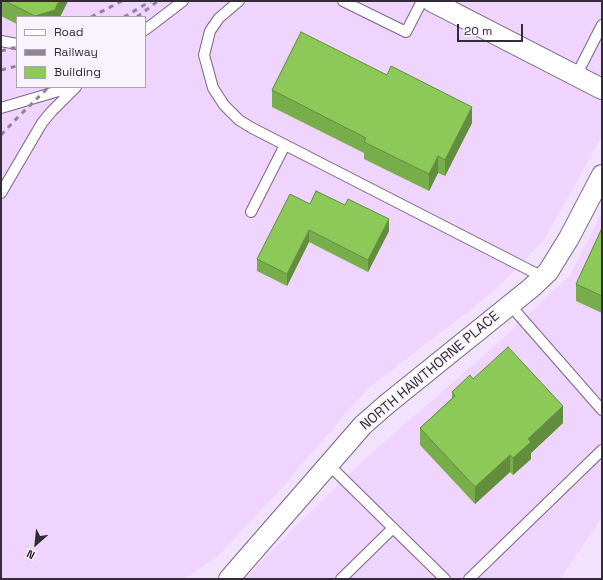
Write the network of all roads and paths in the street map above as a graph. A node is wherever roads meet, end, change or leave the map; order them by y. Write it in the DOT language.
graph roads {
  1 [pos="183,1"];
  2 [pos="239,1"];
  3 [pos="343,1"];
  4 [pos="422,1"];
  5 [pos="432,1"];
  6 [pos="602,25"];
  7 [pos="146,29"];
  8 [pos="1,41"];
  9 [pos="16,44"];
  10 [pos="576,76"];
  11 [pos="69,88"];
  12 [pos="75,88"];
  13 [pos="602,89"];
  14 [pos="1,108"];
  15 [pos="284,145"];
  16 [pos="602,175"];
  17 [pos="1,193"];
  18 [pos="251,212"];
  19 [pos="543,277"];
  20 [pos="510,305"];
  21 [pos="602,410"];
  22 [pos="602,450"];
  23 [pos="328,464"];
  24 [pos="393,528"];
  25 [pos="229,579"];
  26 [pos="341,579"];
  27 [pos="445,579"];
  28 [pos="469,579"];
  1 -- 7 [label="lane"];
  2 -- 15 [label="lane"];
  3 -- 4 [label="lane"];
  5 -- 10 [label="street"];
  6 -- 10 [label="lane"];
  8 -- 9 [label="lane"];
  10 -- 13 [label="street"];
  11 -- 14 [label="lane"];
  12 -- 17 [label="lane"];
  15 -- 18 [label="lane"];
  15 -- 19 [label="lane"];
  16 -- 19 [label="street, NORTH HAWTHORNE PLACE"];
  19 -- 20 [label="street, NORTH HAWTHORNE PLACE"];
  20 -- 21 [label="lane"];
  20 -- 23 [label="street, NORTH HAWTHORNE PLACE"];
  22 -- 28 [label="lane"];
  23 -- 24 [label="lane"];
  23 -- 25 [label="street, NORTH HAWTHORNE PLACE"];
  24 -- 26 [label="lane"];
  24 -- 27 [label="lane"];
}
